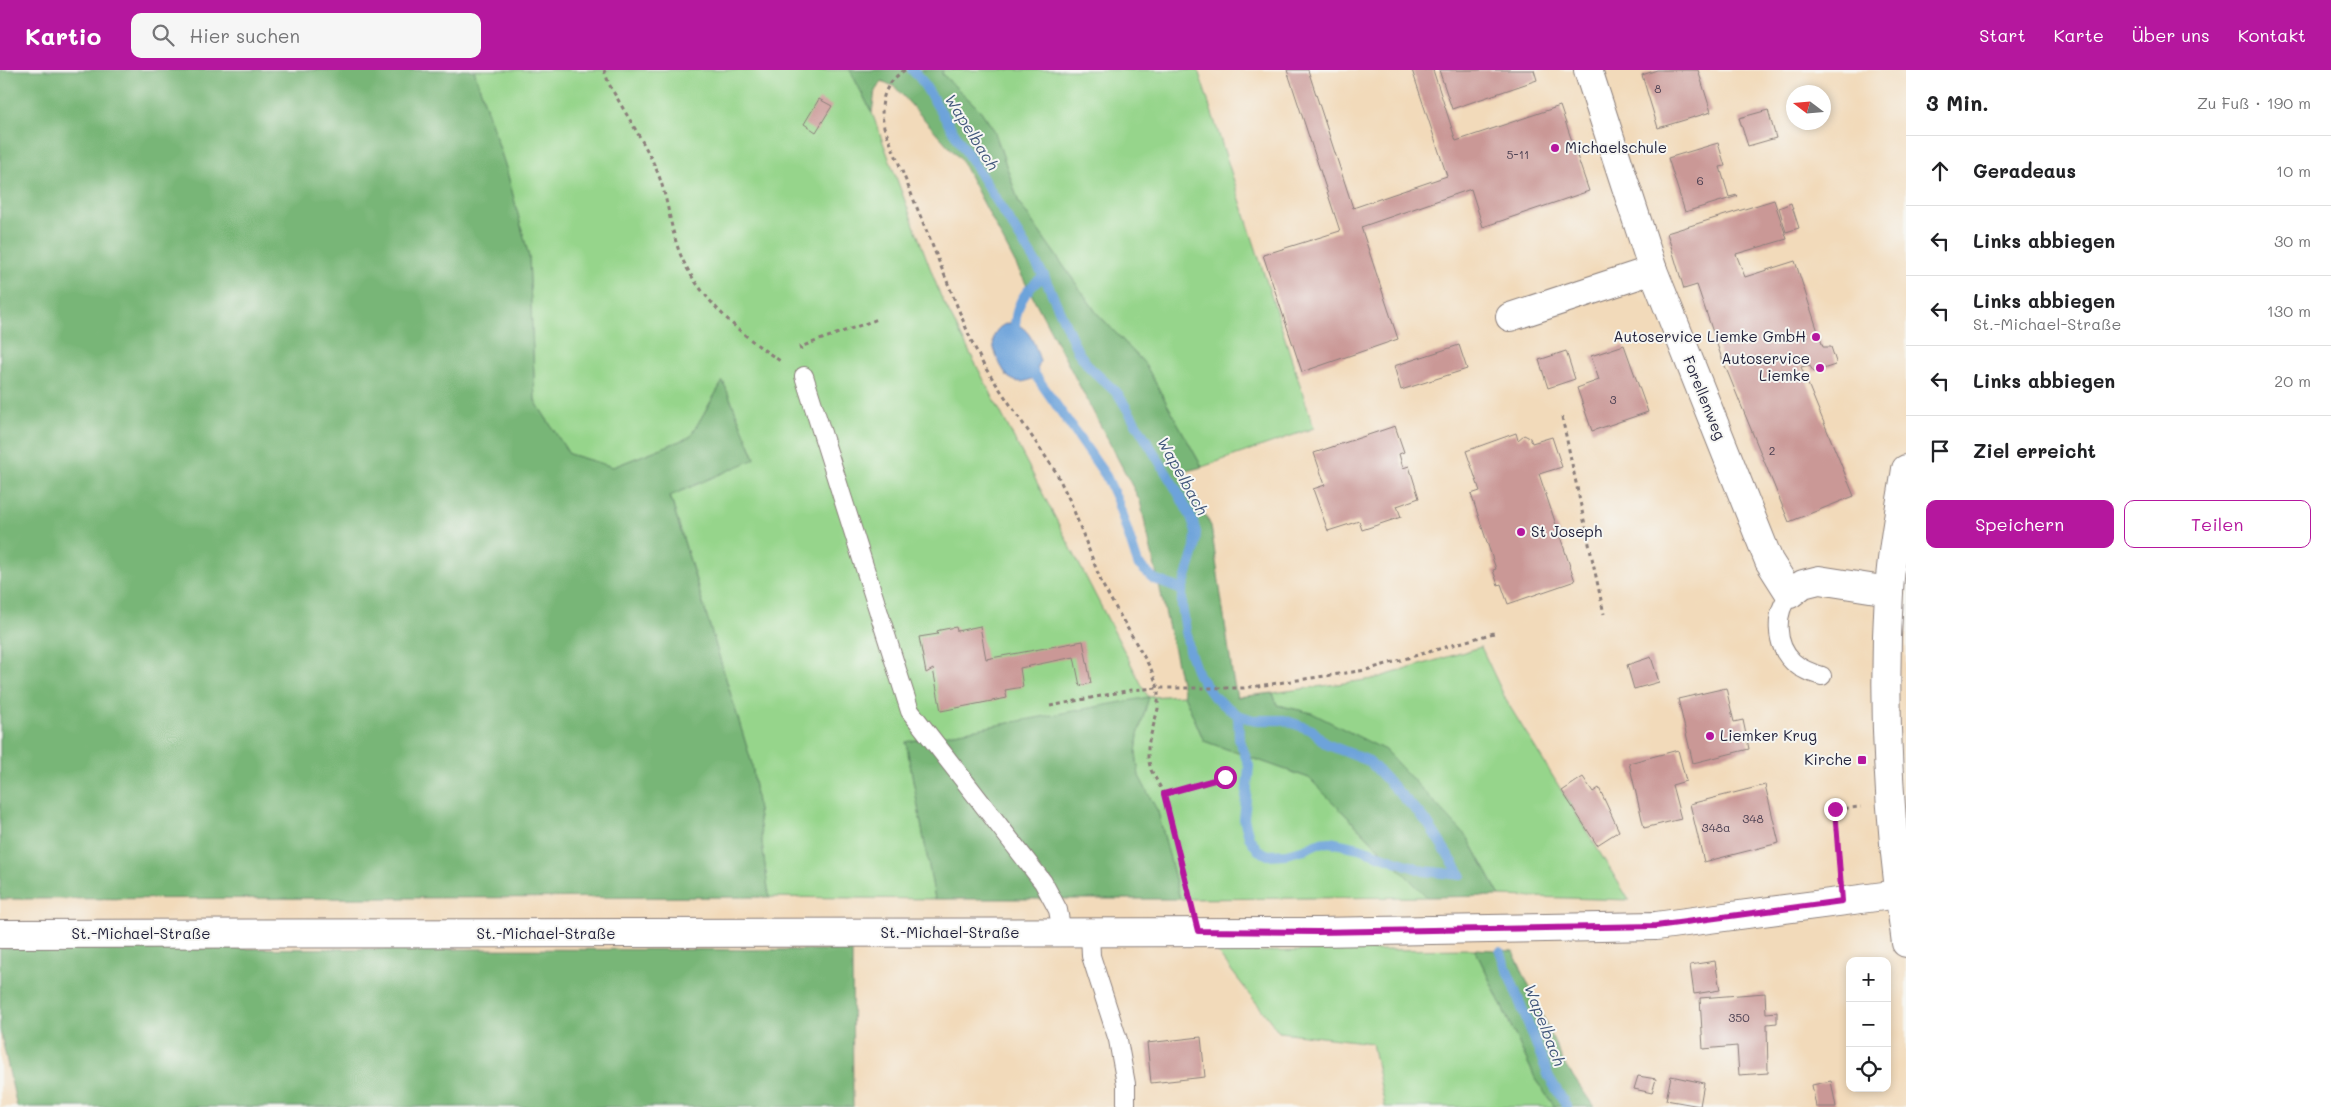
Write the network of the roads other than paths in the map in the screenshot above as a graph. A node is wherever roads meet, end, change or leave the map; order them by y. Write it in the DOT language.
graph roads {
  1 [pos="1588,70"];
  2 [pos="1653,270"];
  3 [pos="1510,317"];
  4 [pos="804,376"];
  5 [pos="1906,469"];
  6 [pos="1889,591"];
  7 [pos="1790,594"];
  8 [pos="1822,676"];
  9 [pos="1899,894"];
  10 [pos="1062,932"];
  11 [pos="1090,932"];
  12 [pos="0,934"];
  13 [pos="1906,943"];
  14 [pos="1126,1107"];
  1 -- 2 [label="street, Forellenweg"];
  2 -- 3 [label="street"];
  2 -- 7 [label="street, Forellenweg"];
  4 -- 10 [label="lane"];
  5 -- 6 [label="street"];
  6 -- 7 [label="street"];
  6 -- 9 [label="street"];
  7 -- 8 [label="lane"];
  9 -- 11 [label="street, St.-Michael-Straße"];
  9 -- 13 [label="street"];
  10 -- 11 [label="street, St.-Michael-Straße"];
  10 -- 12 [label="street, St.-Michael-Straße"];
  11 -- 14 [label="lane"];
}
